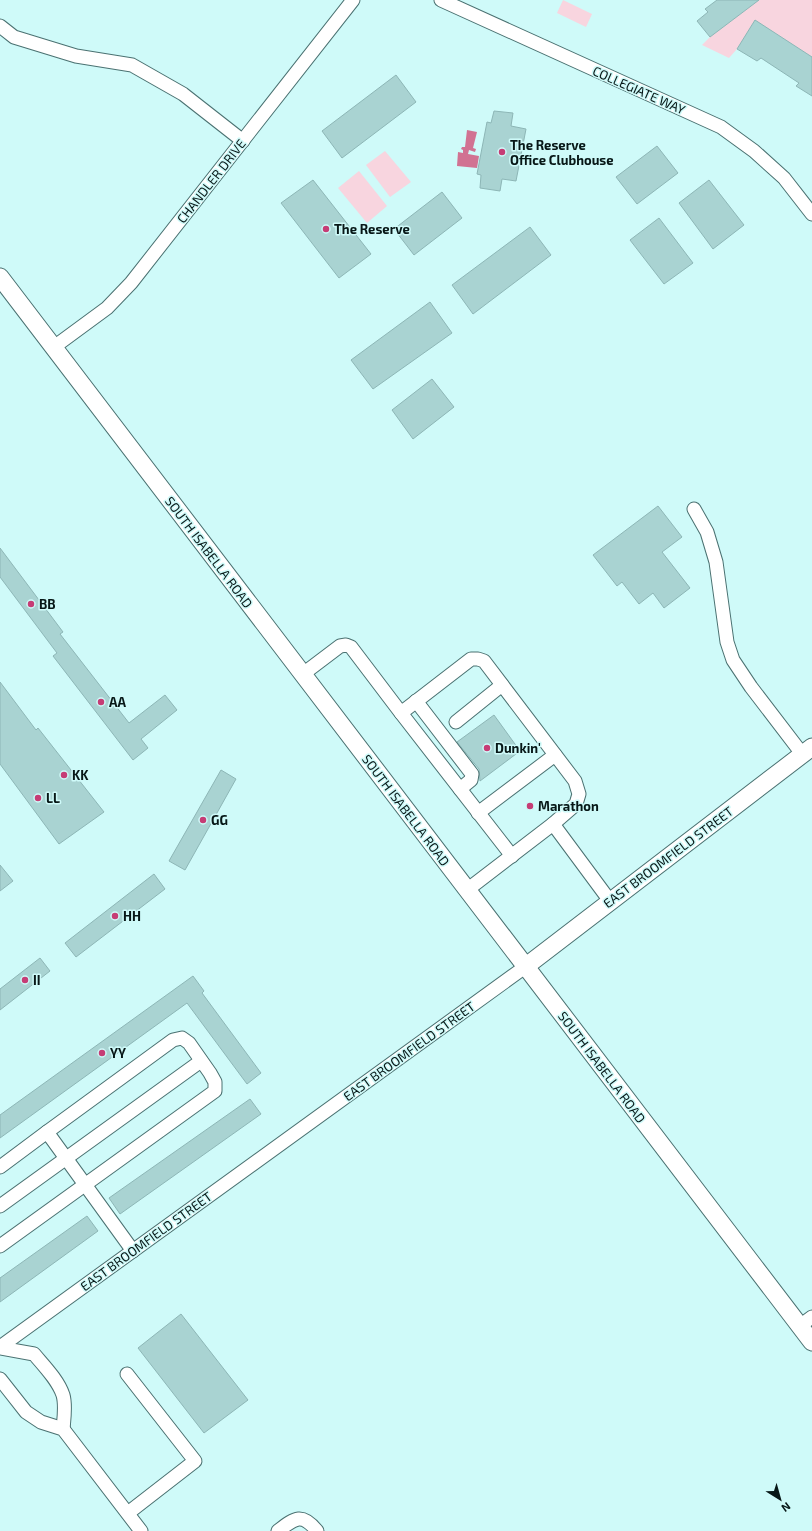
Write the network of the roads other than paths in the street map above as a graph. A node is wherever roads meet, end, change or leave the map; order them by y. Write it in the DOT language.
graph roads {
  1 [pos="353,0"];
  2 [pos="441,0"];
  3 [pos="0,26"];
  4 [pos="243,141"];
  5 [pos="812,214"];
  6 [pos="0,277"];
  7 [pos="54,347"];
  8 [pos="694,509"];
  9 [pos="303,674"];
  10 [pos="502,685"];
  11 [pos="416,701"];
  12 [pos="401,713"];
  13 [pos="456,722"];
  14 [pos="807,751"];
  15 [pos="555,755"];
  16 [pos="460,789"];
  17 [pos="478,813"];
  18 [pos="553,824"];
  19 [pos="512,856"];
  20 [pos="467,890"];
  21 [pos="610,902"];
  22 [pos="525,967"];
  23 [pos="201,1061"];
  24 [pos="47,1132"];
  25 [pos="66,1158"];
  26 [pos="0,1167"];
  27 [pos="86,1184"];
  28 [pos="0,1206"];
  29 [pos="0,1246"];
  30 [pos="133,1251"];
  31 [pos="806,1322"];
  32 [pos="812,1342"];
  33 [pos="0,1347"];
  34 [pos="127,1374"];
  35 [pos="0,1379"];
  36 [pos="63,1429"];
  37 [pos="128,1513"];
  38 [pos="141,1531"];
  39 [pos="278,1531"];
  40 [pos="317,1531"];
  1 -- 4 [label="street, CHANDLER DRIVE"];
  2 -- 5 [label="street, COLLEGIATE WAY"];
  3 -- 4 [label="street"];
  4 -- 7 [label="street, CHANDLER DRIVE"];
  6 -- 7 [label="main road, SOUTH ISABELLA ROAD"];
  7 -- 9 [label="main road, SOUTH ISABELLA ROAD"];
  8 -- 14 [label="street"];
  9 -- 12 [label="street"];
  9 -- 20 [label="main road, SOUTH ISABELLA ROAD"];
  10 -- 11 [label="street"];
  10 -- 13 [label="street"];
  10 -- 15 [label="street"];
  11 -- 12 [label="street"];
  11 -- 16 [label="street"];
  12 -- 16 [label="street"];
  14 -- 21 [label="main road, EAST BROOMFIELD STREET"];
  15 -- 17 [label="street"];
  15 -- 18 [label="street"];
  16 -- 17 [label="street"];
  17 -- 19 [label="street"];
  18 -- 19 [label="street"];
  18 -- 21 [label="street"];
  19 -- 20 [label="street"];
  20 -- 22 [label="main road, SOUTH ISABELLA ROAD"];
  21 -- 22 [label="main road, EAST BROOMFIELD STREET"];
  22 -- 30 [label="street, EAST BROOMFIELD STREET"];
  22 -- 31 [label="main road, SOUTH ISABELLA ROAD"];
  23 -- 24 [label="street"];
  23 -- 25 [label="street"];
  23 -- 27 [label="street"];
  24 -- 25 [label="street"];
  24 -- 26 [label="street"];
  25 -- 27 [label="street"];
  25 -- 28 [label="street"];
  27 -- 29 [label="street"];
  27 -- 30 [label="street"];
  30 -- 33 [label="street, EAST BROOMFIELD STREET"];
  31 -- 32 [label="main road, SOUTH ISABELLA ROAD"];
  33 -- 36 [label="street"];
  34 -- 37 [label="street"];
  35 -- 36 [label="street"];
  36 -- 37 [label="street"];
  37 -- 38 [label="street"];
  39 -- 40 [label="street"];
}
